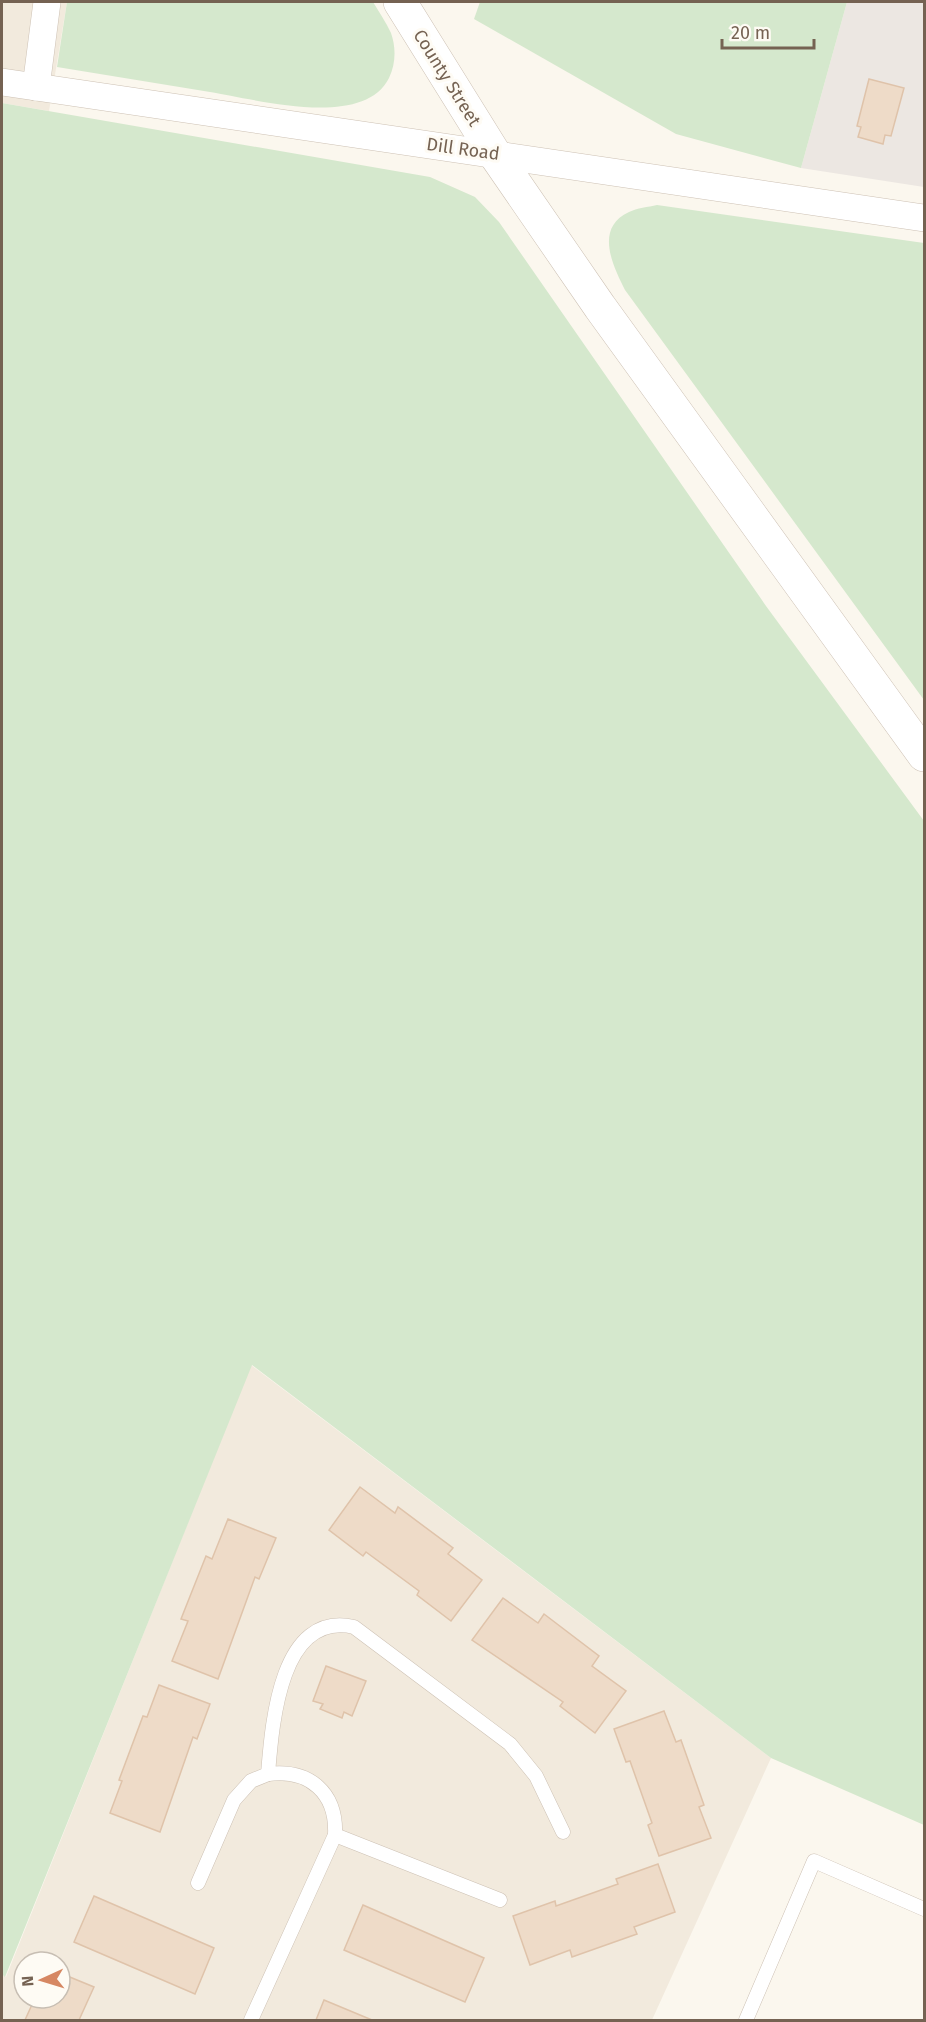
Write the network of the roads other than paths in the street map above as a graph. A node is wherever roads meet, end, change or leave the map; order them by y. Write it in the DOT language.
graph roads {
  1 [pos="47,2"];
  2 [pos="400,2"];
  3 [pos="2,82"];
  4 [pos="36,87"];
  5 [pos="494,153"];
  6 [pos="924,218"];
  7 [pos="924,755"];
  8 [pos="268,1774"];
  9 [pos="563,1832"];
  10 [pos="335,1835"];
  11 [pos="198,1882"];
  12 [pos="500,1900"];
  13 [pos="924,1909"];
  14 [pos="251,2020"];
  15 [pos="746,2020"];
  1 -- 4 [label="street"];
  2 -- 5 [label="street, County Street"];
  3 -- 4 [label="street, Dill Road"];
  4 -- 5 [label="street, Dill Road"];
  5 -- 6 [label="street, Dill Road"];
  5 -- 7 [label="street, County Street"];
  8 -- 9 [label="lane"];
  8 -- 10 [label="lane"];
  8 -- 11 [label="lane"];
  10 -- 12 [label="lane"];
  10 -- 14 [label="lane"];
  13 -- 15 [label="lane"];
}
